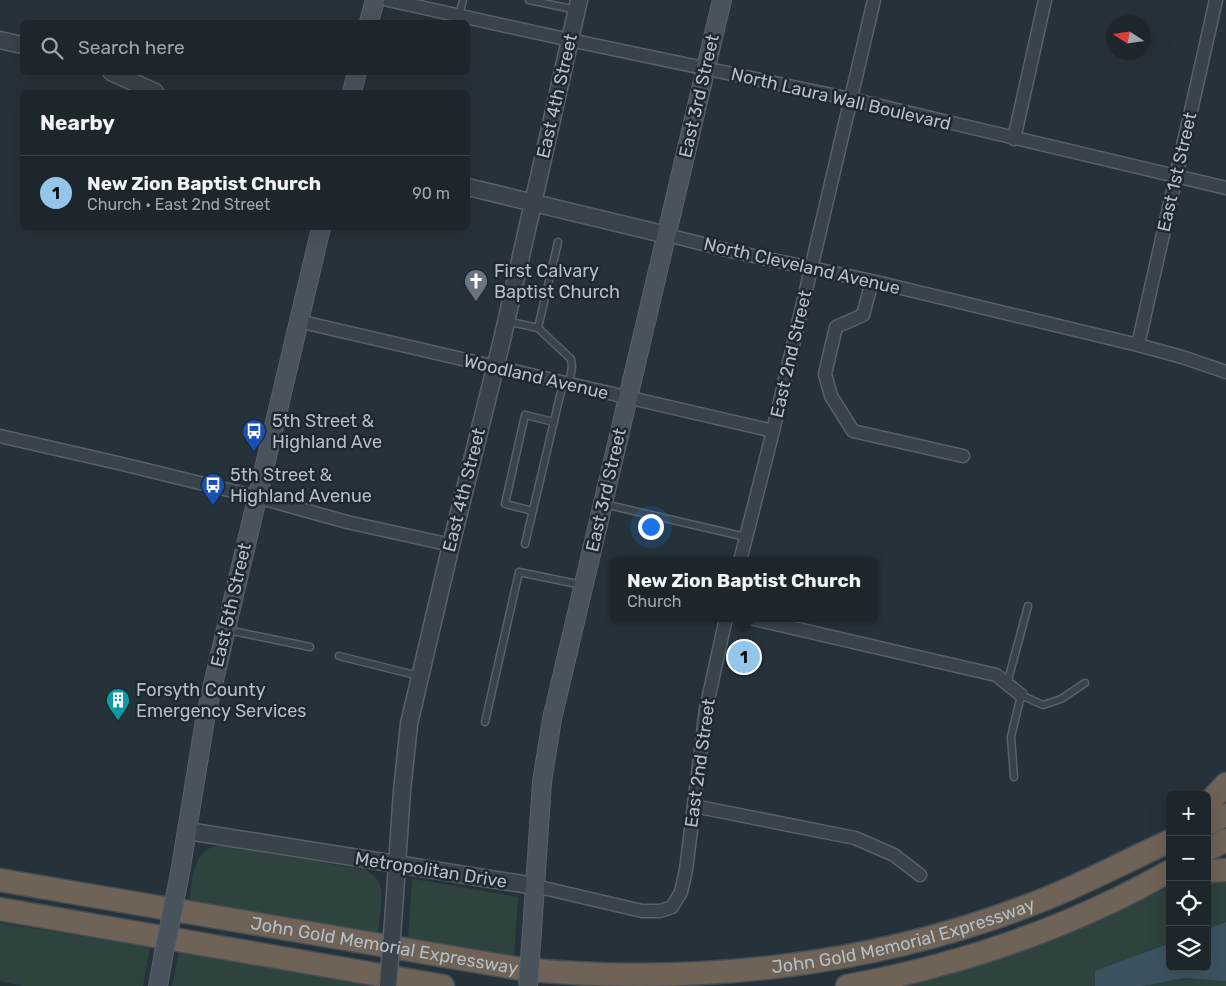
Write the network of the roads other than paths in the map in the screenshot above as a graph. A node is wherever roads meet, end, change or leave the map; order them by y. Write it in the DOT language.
graph roads {
  1 [pos="375,0"];
  2 [pos="388,0"];
  3 [pos="463,0"];
  4 [pos="529,0"];
  5 [pos="722,0"];
  6 [pos="874,0"];
  7 [pos="1045,0"];
  8 [pos="1216,0"];
  9 [pos="578,5"];
  10 [pos="459,16"];
  11 [pos="370,20"];
  12 [pos="0,40"];
  13 [pos="570,40"];
  14 [pos="20,45"];
  15 [pos="706,69"];
  16 [pos="118,75"];
  17 [pos="356,75"];
  18 [pos="152,90"];
  19 [pos="352,90"];
  20 [pos="851,99"];
  21 [pos="1014,139"];
  22 [pos="1176,177"];
  23 [pos="470,187"];
  24 [pos="1226,188"];
  25 [pos="534,202"];
  26 [pos="320,230"];
  27 [pos="667,234"];
  28 [pos="558,242"];
  29 [pos="810,269"];
  30 [pos="872,281"];
  31 [pos="298,321"];
  32 [pos="506,321"];
  33 [pos="538,328"];
  34 [pos="1138,345"];
  35 [pos="494,368"];
  36 [pos="1226,372"];
  37 [pos="566,384"];
  38 [pos="628,398"];
  39 [pos="554,422"];
  40 [pos="773,431"];
  41 [pos="0,436"];
  42 [pos="963,456"];
  43 [pos="257,497"];
  44 [pos="603,504"];
  45 [pos="533,511"];
  46 [pos="746,537"];
  47 [pos="526,544"];
  48 [pos="451,545"];
  49 [pos="741,557"];
  50 [pos="583,585"];
  51 [pos="1028,606"];
  52 [pos="725,622"];
  53 [pos="767,622"];
  54 [pos="226,629"];
  55 [pos="310,648"];
  56 [pos="339,656"];
  57 [pos="420,676"];
  58 [pos="1085,682"];
  59 [pos="1007,684"];
  60 [pos="1021,695"];
  61 [pos="485,722"];
  62 [pos="1014,777"];
  63 [pos="1226,784"];
  64 [pos="1211,801"];
  65 [pos="694,806"];
  66 [pos="1226,815"];
  67 [pos="1211,822"];
  68 [pos="188,832"];
  69 [pos="1226,840"];
  70 [pos="1166,842"];
  71 [pos="1211,848"];
  72 [pos="397,864"];
  73 [pos="1226,870"];
  74 [pos="1211,871"];
  75 [pos="1166,873"];
  76 [pos="920,875"];
  77 [pos="0,880"];
  78 [pos="1167,881"];
  79 [pos="535,886"];
  80 [pos="1131,892"];
  81 [pos="672,907"];
  82 [pos="0,909"];
  83 [pos="158,986"];
  84 [pos="388,986"];
  85 [pos="443,986"];
  86 [pos="528,986"];
  87 [pos="847,986"];
  1 -- 11 [label="main road"];
  2 -- 10 [label="street, North Laura Wall Boulevard"];
  3 -- 10 [label="lane"];
  4 -- 9 [label="lane"];
  5 -- 15 [label="main road, East 3rd Street"];
  6 -- 20 [label="street, East 2nd Street"];
  7 -- 21 [label="street"];
  8 -- 22 [label="street, East 1st Street"];
  9 -- 13 [label="street, East 4th Street"];
  10 -- 13 [label="street, North Laura Wall Boulevard"];
  12 -- 14 [label="street"];
  13 -- 15 [label="street, North Laura Wall Boulevard"];
  13 -- 25 [label="street, East 4th Street"];
  15 -- 20 [label="street, North Laura Wall Boulevard"];
  15 -- 27 [label="main road, East 3rd Street"];
  16 -- 18 [label="street"];
  17 -- 19 [label="main road"];
  20 -- 21 [label="street, North Laura Wall Boulevard"];
  20 -- 29 [label="street, East 2nd Street"];
  21 -- 22 [label="street, North Laura Wall Boulevard"];
  22 -- 24 [label="street, North Laura Wall Boulevard"];
  22 -- 34 [label="street, East 1st Street"];
  23 -- 25 [label="street, North Cleveland Avenue"];
  25 -- 27 [label="street, North Cleveland Avenue"];
  25 -- 32 [label="street, East 4th Street"];
  26 -- 31 [label="main road, East 5th Street"];
  27 -- 29 [label="street, North Cleveland Avenue"];
  27 -- 38 [label="main road, East 3rd Street"];
  28 -- 33 [label="lane"];
  29 -- 30 [label="street, North Cleveland Avenue"];
  29 -- 40 [label="street, East 2nd Street"];
  30 -- 34 [label="street, North Cleveland Avenue"];
  30 -- 42 [label="street"];
  31 -- 35 [label="street, Woodland Avenue"];
  31 -- 43 [label="main road, East 5th Street"];
  32 -- 33 [label="lane"];
  32 -- 35 [label="street, East 4th Street"];
  33 -- 37 [label="lane"];
  34 -- 36 [label="street, North Cleveland Avenue"];
  35 -- 37 [label="street, Woodland Avenue"];
  35 -- 48 [label="street, East 4th Street"];
  37 -- 38 [label="street, Woodland Avenue"];
  37 -- 39 [label="lane"];
  38 -- 40 [label="street, Woodland Avenue"];
  38 -- 44 [label="main road, East 3rd Street"];
  39 -- 45 [label="lane"];
  39 -- 45 [label="lane"];
  40 -- 46 [label="street, East 2nd Street"];
  41 -- 43 [label="street"];
  43 -- 48 [label="street"];
  43 -- 54 [label="main road, East 5th Street"];
  44 -- 46 [label="lane"];
  44 -- 50 [label="main road, East 3rd Street"];
  45 -- 47 [label="lane"];
  46 -- 49 [label="street, East 2nd Street"];
  48 -- 57 [label="street, East 4th Street"];
  50 -- 61 [label="lane"];
  50 -- 79 [label="main road, East 3rd Street"];
  51 -- 59 [label="lane"];
  52 -- 65 [label="street, East 2nd Street"];
  53 -- 59 [label="street"];
  54 -- 55 [label="lane"];
  54 -- 68 [label="main road, East 5th Street"];
  56 -- 57 [label="lane"];
  57 -- 72 [label="street, East 4th Street"];
  58 -- 60 [label="lane"];
  59 -- 60 [label="street"];
  60 -- 62 [label="lane"];
  63 -- 64 [label="highway"];
  65 -- 76 [label="street"];
  65 -- 81 [label="street, East 2nd Street"];
  66 -- 67 [label="highway"];
  68 -- 72 [label="street, Metropolitan Drive"];
  68 -- 83 [label="main road, East 5th Street, bridge"];
  69 -- 71 [label="highway"];
  70 -- 77 [label="highway, John Gold Memorial Expressway"];
  72 -- 79 [label="street, Metropolitan Drive"];
  72 -- 84 [label="street, East 4th Street, bridge"];
  73 -- 74 [label="highway"];
  75 -- 80 [label="highway, John Gold Memorial Expressway"];
  78 -- 80 [label="highway"];
  79 -- 81 [label="street, Metropolitan Drive"];
  79 -- 86 [label="main road, East 3rd Street, bridge"];
  80 -- 87 [label="highway, John Gold Memorial Expressway"];
  82 -- 85 [label="highway, John Gold Memorial Expressway"];
}
